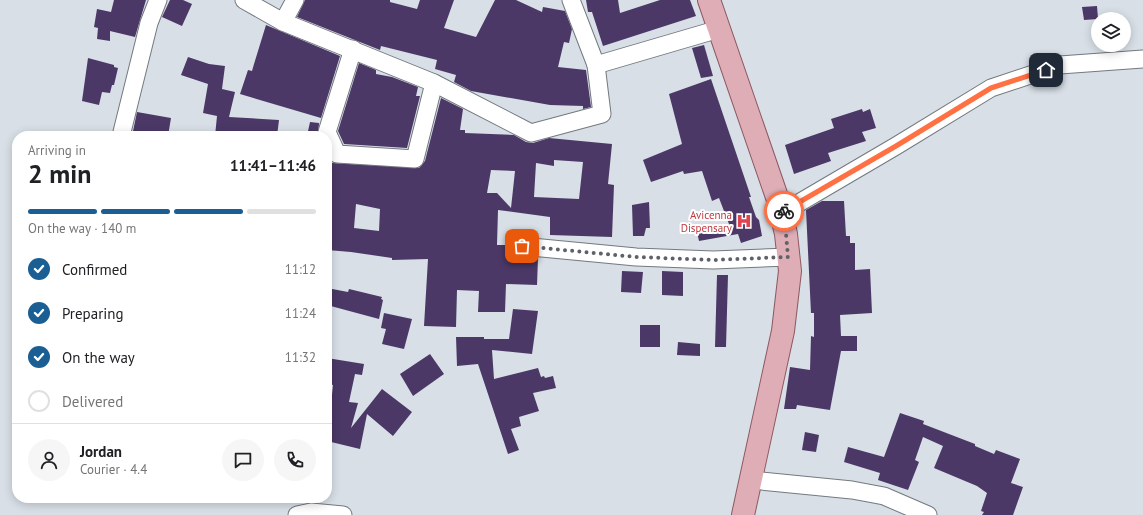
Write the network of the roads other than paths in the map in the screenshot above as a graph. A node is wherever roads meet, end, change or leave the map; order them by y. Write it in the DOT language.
graph roads {
  1 [pos="158,0"];
  2 [pos="244,0"];
  3 [pos="295,0"];
  4 [pos="571,0"];
  5 [pos="709,0"];
  6 [pos="283,22"];
  7 [pos="719,29"];
  8 [pos="353,49"];
  9 [pos="1143,59"];
  10 [pos="596,65"];
  11 [pos="434,83"];
  12 [pos="122,131"];
  13 [pos="327,131"];
  14 [pos="332,143"];
  15 [pos="780,214"];
  16 [pos="522,246"];
  17 [pos="788,257"];
  18 [pos="751,480"];
  19 [pos="297,515"];
  20 [pos="344,515"];
  21 [pos="743,515"];
  22 [pos="928,515"];
  1 -- 12 [label="street"];
  2 -- 6 [label="street"];
  3 -- 6 [label="street"];
  4 -- 10 [label="street"];
  5 -- 7 [label="main road"];
  6 -- 8 [label="street"];
  7 -- 10 [label="street"];
  7 -- 15 [label="main road"];
  8 -- 11 [label="street"];
  8 -- 13 [label="street"];
  9 -- 15 [label="street"];
  10 -- 11 [label="street"];
  11 -- 14 [label="street"];
  15 -- 17 [label="main road"];
  16 -- 17 [label="street"];
  17 -- 18 [label="main road"];
  18 -- 21 [label="main road"];
  18 -- 22 [label="street"];
  19 -- 20 [label="street"];
}
